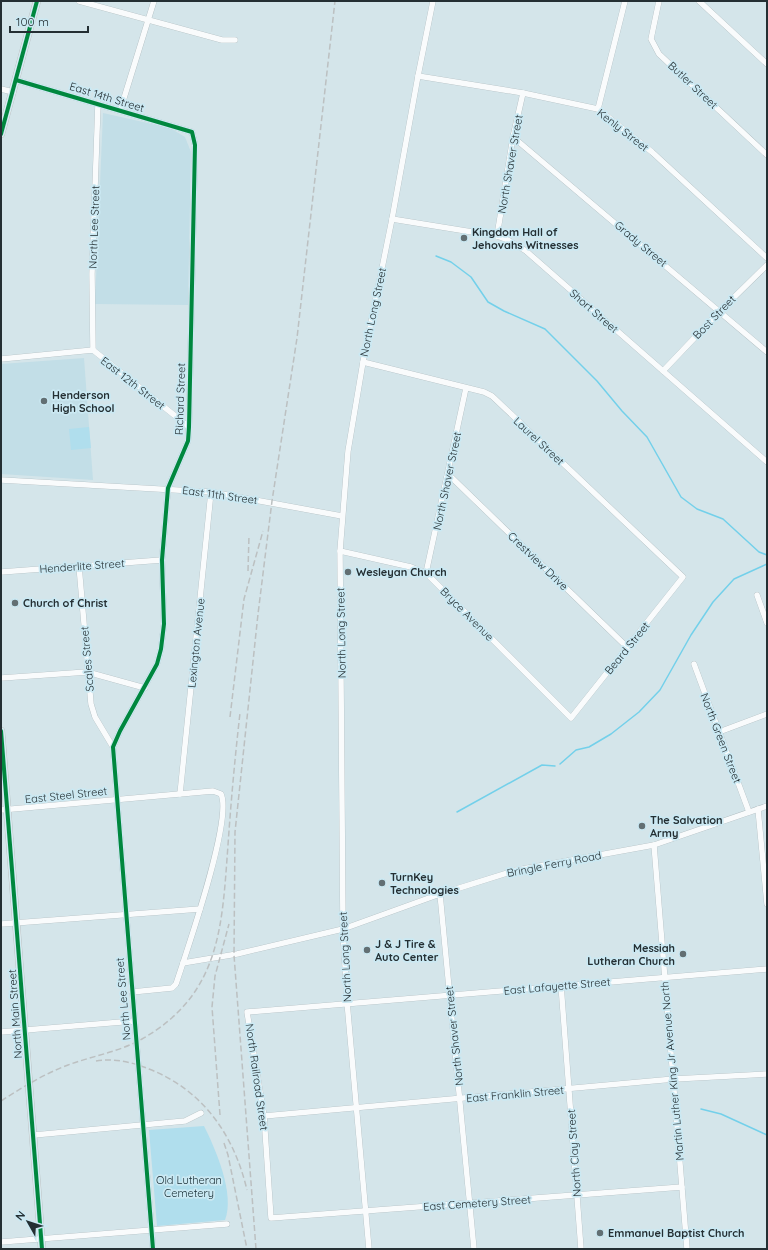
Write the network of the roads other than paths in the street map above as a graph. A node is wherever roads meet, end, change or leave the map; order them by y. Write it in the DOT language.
graph roads {
  1 [pos="37,1"];
  2 [pos="80,1"];
  3 [pos="154,1"];
  4 [pos="433,1"];
  5 [pos="659,1"];
  6 [pos="699,1"];
  7 [pos="625,3"];
  8 [pos="149,21"];
  9 [pos="235,40"];
  10 [pos="767,64"];
  11 [pos="418,76"];
  12 [pos="16,80"];
  13 [pos="1,89"];
  14 [pos="13,92"];
  15 [pos="524,93"];
  16 [pos="98,103"];
  17 [pos="598,109"];
  18 [pos="120,111"];
  19 [pos="192,132"];
  20 [pos="1,134"];
  21 [pos="513,137"];
  22 [pos="767,155"];
  23 [pos="392,219"];
  24 [pos="497,236"];
  25 [pos="767,258"];
  26 [pos="767,265"];
  27 [pos="720,311"];
  28 [pos="93,350"];
  29 [pos="767,352"];
  30 [pos="1,359"];
  31 [pos="363,362"];
  32 [pos="663,371"];
  33 [pos="466,388"];
  34 [pos="189,427"];
  35 [pos="767,462"];
  36 [pos="449,475"];
  37 [pos="1,480"];
  38 [pos="168,488"];
  39 [pos="211,492"];
  40 [pos="342,516"];
  41 [pos="340,551"];
  42 [pos="162,560"];
  43 [pos="78,566"];
  44 [pos="1,572"];
  45 [pos="426,573"];
  46 [pos="683,577"];
  47 [pos="757,595"];
  48 [pos="767,623"];
  49 [pos="628,648"];
  50 [pos="694,664"];
  51 [pos="87,672"];
  52 [pos="1,678"];
  53 [pos="145,688"];
  54 [pos="767,714"];
  55 [pos="571,718"];
  56 [pos="1,731"];
  57 [pos="719,732"];
  58 [pos="113,747"];
  59 [pos="180,794"];
  60 [pos="117,798"];
  61 [pos="767,806"];
  62 [pos="758,809"];
  63 [pos="4,810"];
  64 [pos="749,812"];
  65 [pos="654,845"];
  66 [pos="766,875"];
  67 [pos="440,894"];
  68 [pos="767,904"];
  69 [pos="200,909"];
  70 [pos="125,915"];
  71 [pos="17,922"];
  72 [pos="1,924"];
  73 [pos="343,929"];
  74 [pos="183,964"];
  75 [pos="767,969"];
  76 [pos="665,977"];
  77 [pos="561,985"];
  78 [pos="132,992"];
  79 [pos="450,994"];
  80 [pos="347,1002"];
  81 [pos="134,1021"];
  82 [pos="25,1031"];
  83 [pos="1,1032"];
  84 [pos="767,1074"];
  85 [pos="674,1079"];
  86 [pos="569,1089"];
  87 [pos="461,1098"];
  88 [pos="357,1108"];
  89 [pos="201,1113"];
  90 [pos="264,1116"];
  91 [pos="142,1125"];
  92 [pos="34,1135"];
  93 [pos="682,1187"];
  94 [pos="577,1196"];
  95 [pos="471,1203"];
  96 [pos="366,1211"];
  97 [pos="272,1218"];
  98 [pos="227,1224"];
  99 [pos="151,1230"];
  100 [pos="42,1238"];
  101 [pos="1,1242"];
  102 [pos="42,1249"];
  103 [pos="153,1249"];
  104 [pos="368,1249"];
  105 [pos="474,1249"];
  106 [pos="581,1249"];
  107 [pos="687,1249"];
  1 -- 12 [label="main road"];
  2 -- 8 [label="street"];
  3 -- 8 [label="street"];
  4 -- 11 [label="street, North Long Street"];
  5 -- 22 [label="street, Butler Street"];
  6 -- 10 [label="street"];
  7 -- 17 [label="street"];
  8 -- 9 [label="street"];
  8 -- 18 [label="street"];
  11 -- 15 [label="street, Kenly Street"];
  11 -- 23 [label="street, North Long Street"];
  12 -- 14 [label="main road"];
  12 -- 16 [label="street, East 14th Street"];
  13 -- 14 [label="street"];
  14 -- 20 [label="main road"];
  15 -- 17 [label="street, Kenly Street"];
  15 -- 21 [label="street, North Shaver Street"];
  16 -- 18 [label="street, East 14th Street"];
  16 -- 28 [label="street, North Lee Street"];
  17 -- 25 [label="street, Kenly Street"];
  18 -- 19 [label="street, East 14th Street"];
  19 -- 34 [label="street, Richard Street"];
  21 -- 24 [label="street, North Shaver Street"];
  21 -- 27 [label="street, Grady Street"];
  23 -- 24 [label="street, Short Street"];
  23 -- 31 [label="street, North Long Street"];
  24 -- 32 [label="street, Short Street"];
  26 -- 27 [label="street, Bost Street"];
  27 -- 29 [label="street, Grady Street"];
  27 -- 32 [label="street, Bost Street"];
  28 -- 30 [label="street, East 12th Street"];
  28 -- 34 [label="street, East 12th Street"];
  31 -- 33 [label="street, Laurel Street"];
  31 -- 40 [label="street, North Long Street"];
  32 -- 35 [label="street, Short Street"];
  33 -- 36 [label="street, North Shaver Street"];
  33 -- 46 [label="street, Laurel Street"];
  34 -- 38 [label="street, Richard Street"];
  36 -- 45 [label="street, North Shaver Street"];
  36 -- 49 [label="street, Crestview Drive"];
  37 -- 38 [label="street, East 11th Street"];
  38 -- 39 [label="street, East 11th Street"];
  38 -- 42 [label="street, Richard Street"];
  39 -- 40 [label="street, East 11th Street"];
  39 -- 59 [label="street, Lexington Avenue"];
  40 -- 41 [label="street, North Long Street"];
  41 -- 45 [label="street, Bryce Avenue"];
  41 -- 73 [label="street, North Long Street"];
  42 -- 43 [label="street, Henderlite Street"];
  42 -- 53 [label="street, Richard Street"];
  43 -- 44 [label="street, Henderlite Street"];
  43 -- 51 [label="street, Scales Street"];
  45 -- 55 [label="street, Bryce Avenue"];
  46 -- 49 [label="street, Beard Street"];
  47 -- 48 [label="street"];
  49 -- 55 [label="street, Beard Street"];
  50 -- 57 [label="street, North Green Street"];
  51 -- 52 [label="street"];
  51 -- 53 [label="street"];
  51 -- 58 [label="street, Scales Street"];
  53 -- 58 [label="street, Richard Street"];
  54 -- 57 [label="street"];
  56 -- 63 [label="main road, North Main Street"];
  57 -- 64 [label="street, North Green Street"];
  58 -- 60 [label="street, North Lee Street"];
  59 -- 60 [label="street, East Steel Street"];
  59 -- 69 [label="street, East Steel Street"];
  60 -- 63 [label="street, East Steel Street"];
  60 -- 70 [label="street, North Lee Street"];
  61 -- 62 [label="street, Bringle Ferry Road"];
  62 -- 64 [label="street, Bringle Ferry Road"];
  62 -- 66 [label="street"];
  63 -- 71 [label="main road, North Main Street"];
  64 -- 65 [label="street, Bringle Ferry Road"];
  65 -- 67 [label="street, Bringle Ferry Road"];
  65 -- 76 [label="street, Martin Luther King Jr Avenue North"];
  66 -- 68 [label="street"];
  67 -- 73 [label="street, Bringle Ferry Road"];
  67 -- 79 [label="street, North Shaver Street"];
  69 -- 70 [label="street"];
  69 -- 74 [label="street"];
  70 -- 71 [label="street"];
  70 -- 78 [label="street, North Lee Street"];
  71 -- 72 [label="street"];
  71 -- 82 [label="main road, North Main Street"];
  73 -- 74 [label="street, Bringle Ferry Road"];
  73 -- 80 [label="street, North Long Street"];
  74 -- 78 [label="street"];
  75 -- 76 [label="street, East Lafayette Street"];
  76 -- 77 [label="street, East Lafayette Street"];
  76 -- 85 [label="street, Martin Luther King Jr Avenue North"];
  77 -- 79 [label="street, East Lafayette Street"];
  77 -- 86 [label="street, North Clay Street"];
  78 -- 81 [label="street, North Lee Street"];
  79 -- 80 [label="street, East Lafayette Street"];
  79 -- 87 [label="street, North Shaver Street"];
  80 -- 88 [label="street, North Long Street"];
  80 -- 90 [label="street, North Railroad Street"];
  81 -- 82 [label="street"];
  81 -- 91 [label="street, North Lee Street"];
  82 -- 83 [label="street"];
  82 -- 92 [label="main road, North Main Street"];
  84 -- 85 [label="street, East Franklin Street"];
  85 -- 86 [label="street, East Franklin Street"];
  85 -- 93 [label="street, Martin Luther King Jr Avenue North"];
  86 -- 87 [label="street, East Franklin Street"];
  86 -- 94 [label="street, North Clay Street"];
  87 -- 88 [label="street, East Franklin Street"];
  87 -- 95 [label="street, North Shaver Street"];
  88 -- 90 [label="street, East Franklin Street"];
  88 -- 96 [label="street, North Long Street"];
  89 -- 91 [label="street"];
  90 -- 97 [label="street, North Railroad Street"];
  91 -- 92 [label="street"];
  91 -- 99 [label="street, North Lee Street"];
  92 -- 100 [label="main road, North Main Street"];
  93 -- 94 [label="street, East Cemetery Street"];
  93 -- 107 [label="street, Martin Luther King Jr Avenue North"];
  94 -- 95 [label="street, East Cemetery Street"];
  94 -- 106 [label="street, North Clay Street"];
  95 -- 96 [label="street, East Cemetery Street"];
  95 -- 105 [label="street, North Shaver Street"];
  96 -- 97 [label="street, East Cemetery Street"];
  96 -- 104 [label="street, North Long Street"];
  98 -- 99 [label="street"];
  99 -- 100 [label="street"];
  99 -- 103 [label="street, North Lee Street"];
  100 -- 101 [label="street"];
  100 -- 102 [label="main road, North Main Street"];
}
